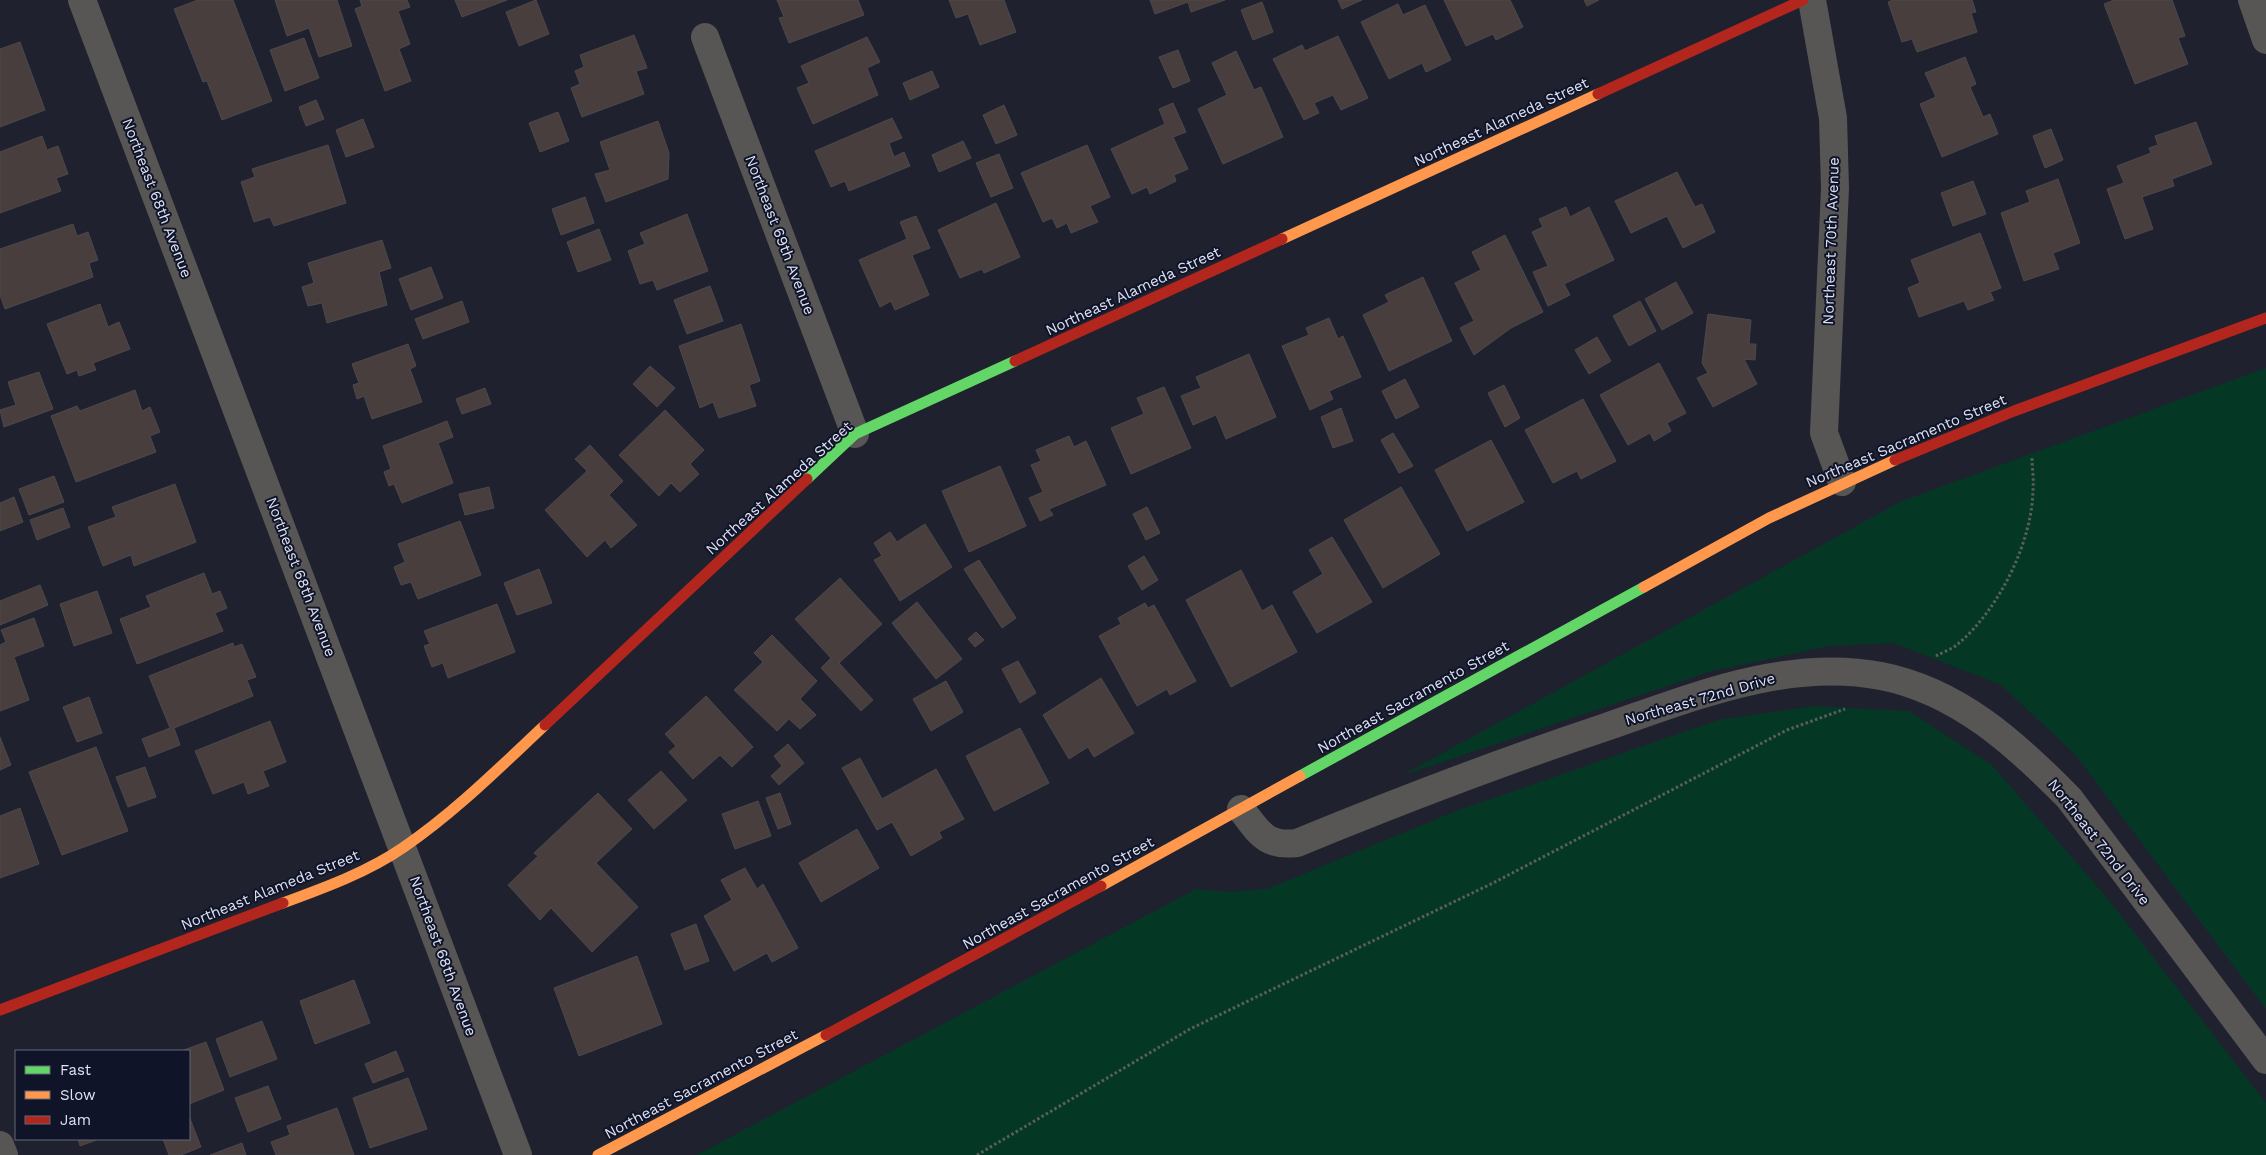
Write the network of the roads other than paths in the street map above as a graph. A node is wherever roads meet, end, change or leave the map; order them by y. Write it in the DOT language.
graph roads {
  1 [pos="82,0"];
  2 [pos="1803,0"];
  3 [pos="1812,0"];
  4 [pos="2252,0"];
  5 [pos="705,37"];
  6 [pos="2266,40"];
  7 [pos="2266,318"];
  8 [pos="855,434"];
  9 [pos="1842,482"];
  10 [pos="1241,809"];
  11 [pos="403,848"];
  12 [pos="0,1010"];
  13 [pos="2266,1060"];
  14 [pos="0,1146"];
  15 [pos="4,1155"];
  16 [pos="518,1155"];
  17 [pos="598,1155"];
  1 -- 11 [label="street, Northeast 68th Avenue"];
  2 -- 8 [label="street, Northeast Alameda Street"];
  3 -- 9 [label="street, Northeast 70th Avenue"];
  4 -- 6 [label="street"];
  5 -- 8 [label="street, Northeast 69th Avenue"];
  7 -- 9 [label="street, Northeast Sacramento Street"];
  8 -- 11 [label="street, Northeast Alameda Street"];
  9 -- 10 [label="street, Northeast Sacramento Street"];
  10 -- 13 [label="street, Northeast 72nd Drive"];
  10 -- 17 [label="street, Northeast Sacramento Street"];
  11 -- 12 [label="street, Northeast Alameda Street"];
  11 -- 16 [label="street, Northeast 68th Avenue"];
  14 -- 15 [label="street"];
}
